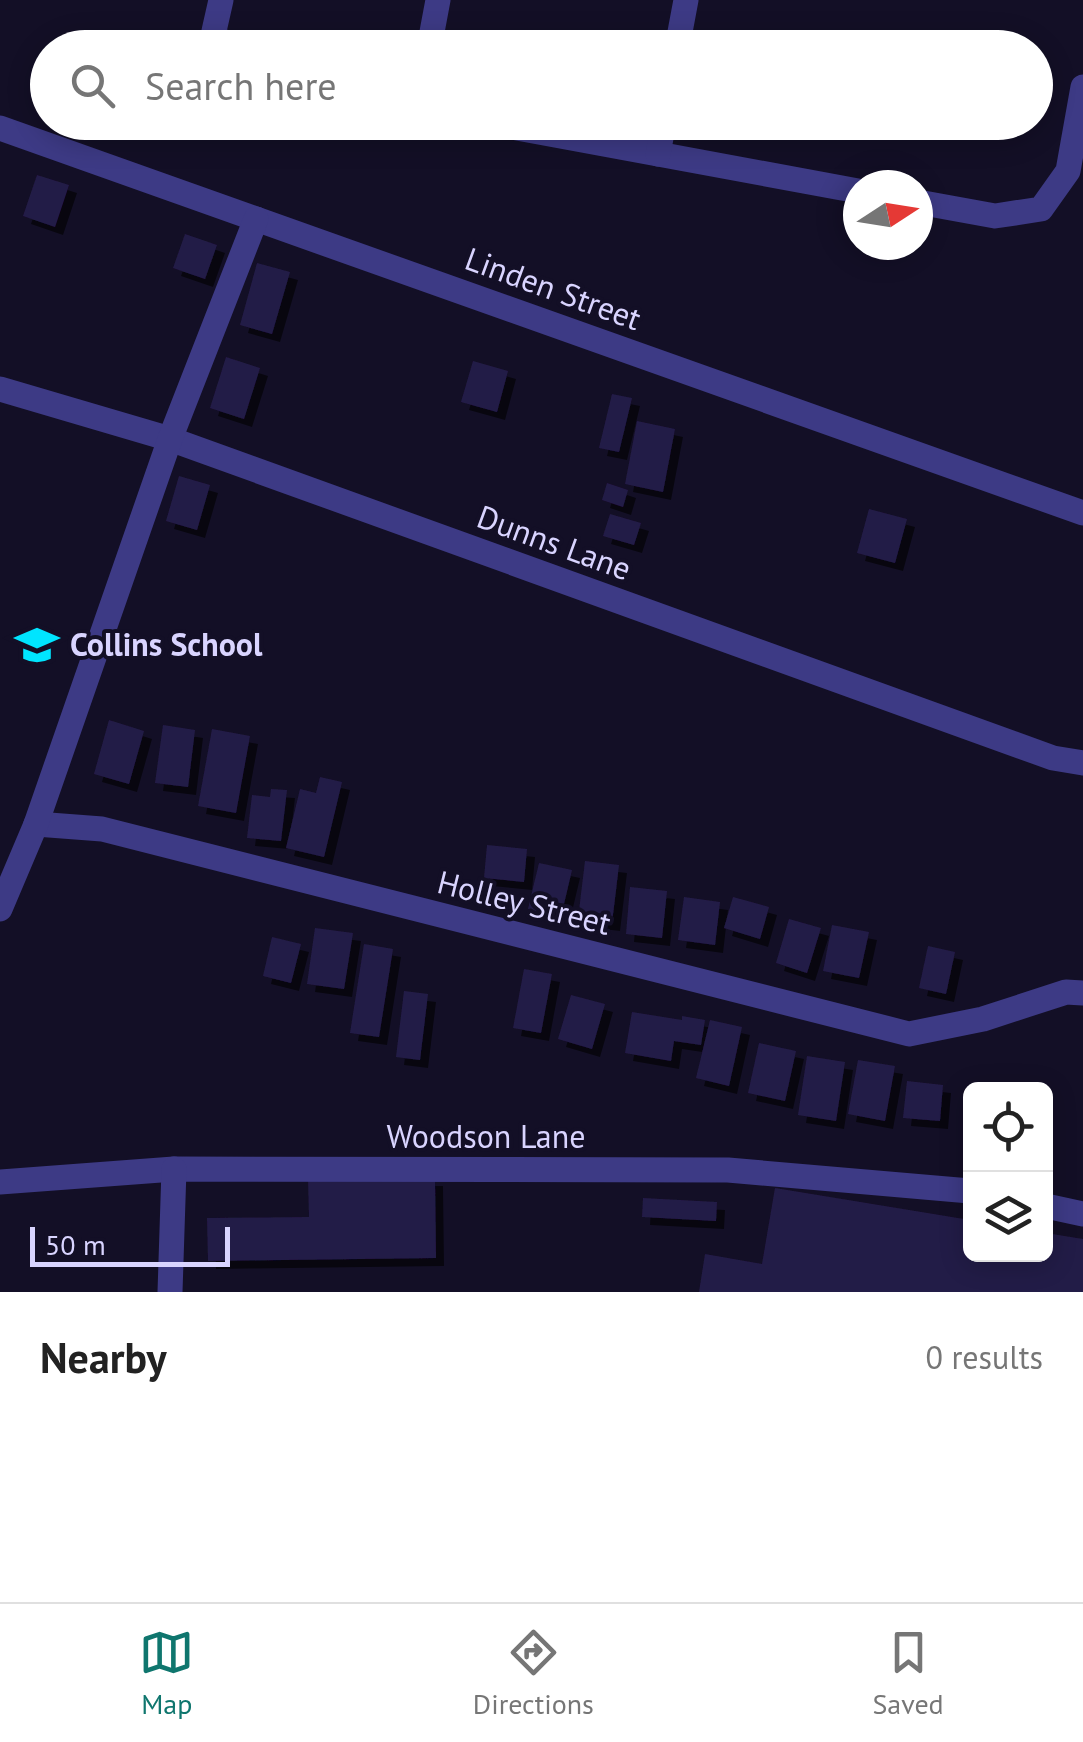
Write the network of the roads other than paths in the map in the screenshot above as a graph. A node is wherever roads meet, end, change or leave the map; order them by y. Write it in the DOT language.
graph roads {
  1 [pos="221,0"];
  2 [pos="438,0"];
  3 [pos="686,0"];
  4 [pos="214,30"];
  5 [pos="432,30"];
  6 [pos="680,30"];
  7 [pos="1083,87"];
  8 [pos="0,128"];
  9 [pos="30,139"];
  10 [pos="34,140"];
  11 [pos="582,140"];
  12 [pos="661,140"];
  13 [pos="658,154"];
  14 [pos="843,188"];
  15 [pos="933,205"];
  16 [pos="256,219"];
  17 [pos="0,389"];
  18 [pos="170,439"];
  19 [pos="1083,513"];
  20 [pos="1083,764"];
  21 [pos="36,824"];
  22 [pos="0,909"];
  23 [pos="1083,993"];
  24 [pos="174,1168"];
  25 [pos="0,1182"];
  26 [pos="963,1190"];
  27 [pos="1053,1208"];
  28 [pos="1083,1214"];
  29 [pos="170,1292"];
  1 -- 4 [label="street"];
  2 -- 5 [label="street"];
  3 -- 6 [label="street"];
  7 -- 15 [label="street"];
  8 -- 9 [label="street, Linden Street"];
  10 -- 16 [label="street, Linden Street"];
  11 -- 13 [label="street"];
  12 -- 13 [label="street"];
  13 -- 14 [label="street"];
  16 -- 18 [label="street"];
  16 -- 19 [label="street, Linden Street"];
  17 -- 18 [label="street, Dunns Lane"];
  18 -- 20 [label="street, Dunns Lane"];
  18 -- 21 [label="street"];
  21 -- 22 [label="street"];
  21 -- 23 [label="street, Holley Street"];
  24 -- 25 [label="street, Woodson Lane"];
  24 -- 26 [label="street, Woodson Lane"];
  24 -- 29 [label="street"];
  27 -- 28 [label="street"];
}
